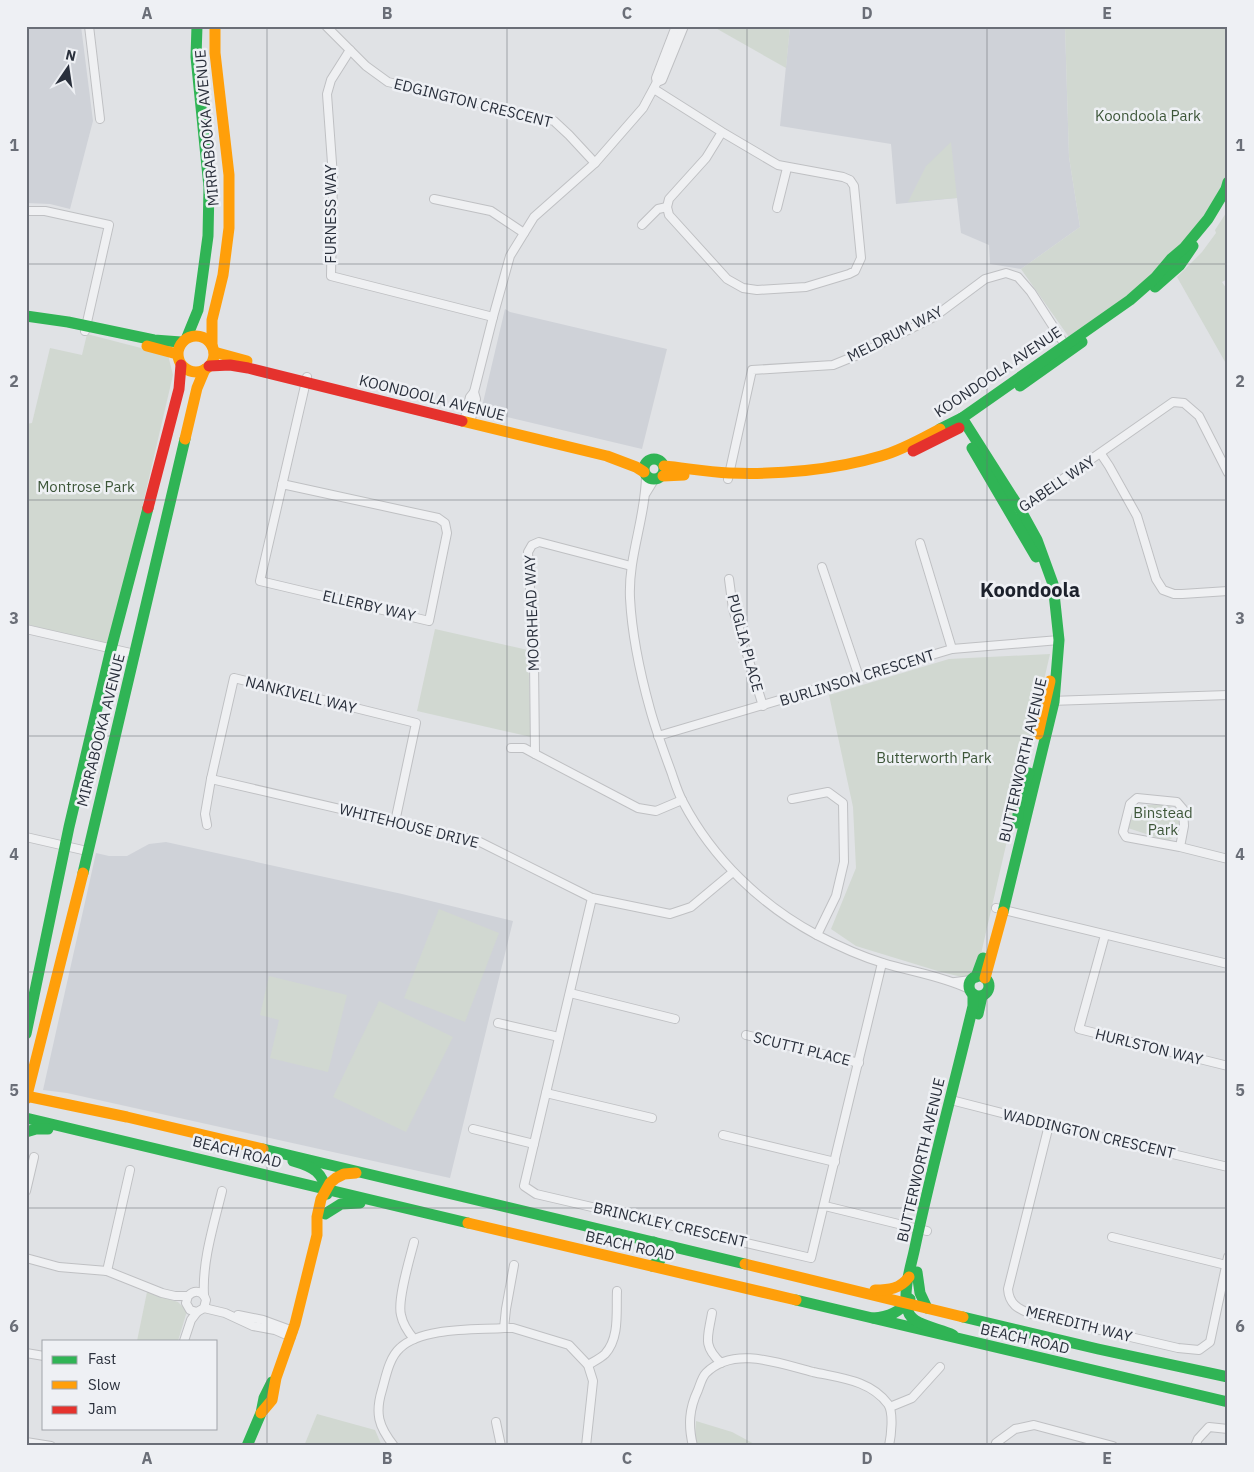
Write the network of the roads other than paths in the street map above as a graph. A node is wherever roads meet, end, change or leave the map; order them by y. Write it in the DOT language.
graph roads {
  1 [pos="89,26"];
  2 [pos="197,26"];
  3 [pos="215,26"];
  4 [pos="326,26"];
  5 [pos="676,26"];
  6 [pos="684,26"];
  7 [pos="350,50"];
  8 [pos="656,86"];
  9 [pos="100,119"];
  10 [pos="722,132"];
  11 [pos="595,163"];
  12 [pos="787,168"];
  13 [pos="1228,182"];
  14 [pos="1228,198"];
  15 [pos="434,199"];
  16 [pos="667,207"];
  17 [pos="778,208"];
  18 [pos="26,211"];
  19 [pos="642,225"];
  20 [pos="524,233"];
  21 [pos="26,316"];
  22 [pos="493,317"];
  23 [pos="26,322"];
  24 [pos="86,328"];
  25 [pos="184,340"];
  26 [pos="1067,348"];
  27 [pos="213,349"];
  28 [pos="179,360"];
  29 [pos="207,368"];
  30 [pos="306,380"];
  31 [pos="467,419"];
  32 [pos="961,422"];
  33 [pos="1101,454"];
  34 [pos="653,472"];
  35 [pos="1228,473"];
  36 [pos="729,476"];
  37 [pos="282,484"];
  38 [pos="1016,512"];
  39 [pos="920,543"];
  40 [pos="631,566"];
  41 [pos="822,567"];
  42 [pos="729,579"];
  43 [pos="1228,591"];
  44 [pos="26,629"];
  45 [pos="1056,640"];
  46 [pos="111,649"];
  47 [pos="952,649"];
  48 [pos="135,654"];
  49 [pos="859,677"];
  50 [pos="1228,695"];
  51 [pos="1050,701"];
  52 [pos="763,706"];
  53 [pos="658,736"];
  54 [pos="512,748"];
  55 [pos="535,754"];
  56 [pos="211,779"];
  57 [pos="792,798"];
  58 [pos="682,800"];
  59 [pos="395,822"];
  60 [pos="207,825"];
  61 [pos="26,837"];
  62 [pos="65,846"];
  63 [pos="1180,847"];
  64 [pos="87,852"];
  65 [pos="1228,859"];
  66 [pos="733,872"];
  67 [pos="592,898"];
  68 [pos="1000,909"];
  69 [pos="1105,934"];
  70 [pos="816,935"];
  71 [pos="882,963"];
  72 [pos="1228,964"];
  73 [pos="976,986"];
  74 [pos="54,988"];
  75 [pos="570,993"];
  76 [pos="675,1019"];
  77 [pos="498,1023"];
  78 [pos="26,1034"];
  79 [pos="746,1035"];
  80 [pos="559,1038"];
  81 [pos="859,1063"];
  82 [pos="1228,1066"];
  83 [pos="546,1093"];
  84 [pos="26,1097"];
  85 [pos="42,1100"];
  86 [pos="954,1101"];
  87 [pos="26,1118"];
  88 [pos="652,1118"];
  89 [pos="1048,1125"];
  90 [pos="473,1129"];
  91 [pos="26,1132"];
  92 [pos="96,1133"];
  93 [pos="724,1135"];
  94 [pos="534,1144"];
  95 [pos="250,1145"];
  96 [pos="34,1157"];
  97 [pos="835,1162"];
  98 [pos="1228,1167"];
  99 [pos="130,1170"];
  100 [pos="363,1172"];
  101 [pos="326,1190"];
  102 [pos="26,1191"];
  103 [pos="222,1191"];
  104 [pos="825,1206"];
  105 [pos="398,1207"];
  106 [pos="325,1214"];
  107 [pos="923,1230"];
  108 [pos="316,1234"];
  109 [pos="1112,1237"];
  110 [pos="414,1242"];
  111 [pos="654,1242"];
  112 [pos="26,1258"];
  113 [pos="1227,1261"];
  114 [pos="514,1265"];
  115 [pos="652,1266"];
  116 [pos="107,1271"];
  117 [pos="913,1275"];
  118 [pos="855,1290"];
  119 [pos="617,1291"];
  120 [pos="196,1302"];
  121 [pos="908,1302"];
  122 [pos="927,1308"];
  123 [pos="712,1313"];
  124 [pos="873,1318"];
  125 [pos="504,1328"];
  126 [pos="292,1334"];
  127 [pos="959,1338"];
  128 [pos="414,1339"];
  129 [pos="184,1340"];
  130 [pos="26,1352"];
  131 [pos="42,1356"];
  132 [pos="720,1363"];
  133 [pos="588,1365"];
  134 [pos="940,1367"];
  135 [pos="1228,1377"];
  136 [pos="1228,1402"];
  137 [pos="890,1407"];
  138 [pos="496,1422"];
  139 [pos="1228,1429"];
  140 [pos="26,1442"];
  141 [pos="51,1446"];
  142 [pos="247,1446"];
  143 [pos="394,1446"];
  144 [pos="501,1446"];
  145 [pos="586,1446"];
  146 [pos="693,1446"];
  147 [pos="889,1446"];
  148 [pos="994,1446"];
  149 [pos="1113,1446"];
  150 [pos="1194,1446"];
  1 -- 9 [label="street"];
  2 -- 25 [label="main road, MIRRABOOKA AVENUE"];
  3 -- 27 [label="main road, MIRRABOOKA AVENUE"];
  4 -- 7 [label="street, EDGINGTON CRESCENT"];
  5 -- 8 [label="street"];
  6 -- 8 [label="street"];
  7 -- 11 [label="street, EDGINGTON CRESCENT"];
  7 -- 22 [label="street, FURNESS WAY"];
  8 -- 10 [label="street"];
  8 -- 11 [label="street"];
  10 -- 12 [label="street"];
  10 -- 16 [label="street"];
  11 -- 20 [label="street"];
  12 -- 16 [label="street"];
  12 -- 17 [label="street"];
  13 -- 26 [label="main road, KOONDOOLA AVENUE"];
  14 -- 26 [label="main road, KOONDOOLA AVENUE"];
  15 -- 20 [label="street"];
  16 -- 19 [label="street"];
  18 -- 24 [label="street"];
  20 -- 22 [label="street"];
  21 -- 24 [label="main road"];
  22 -- 31 [label="street"];
  23 -- 24 [label="main road"];
  24 -- 25 [label="main road"];
  24 -- 28 [label="main road"];
  25 -- 27 [label="main road"];
  25 -- 28 [label="main road, MIRRABOOKA AVENUE"];
  26 -- 32 [label="main road, KOONDOOLA AVENUE"];
  26 -- 36 [label="street, MELDRUM WAY"];
  27 -- 29 [label="main road, MIRRABOOKA AVENUE"];
  27 -- 30 [label="main road, KOONDOOLA AVENUE"];
  28 -- 29 [label="main road"];
  28 -- 46 [label="main road, MIRRABOOKA AVENUE"];
  29 -- 30 [label="main road, KOONDOOLA AVENUE"];
  29 -- 48 [label="main road, MIRRABOOKA AVENUE"];
  30 -- 31 [label="main road, KOONDOOLA AVENUE"];
  30 -- 37 [label="street, ELLERBY WAY"];
  31 -- 34 [label="main road, KOONDOOLA AVENUE"];
  32 -- 36 [label="main road, KOONDOOLA AVENUE"];
  32 -- 38 [label="main road, BUTTERWORTH AVENUE"];
  33 -- 35 [label="street, GABELL WAY"];
  33 -- 38 [label="street, GABELL WAY"];
  33 -- 43 [label="street, GABELL WAY"];
  34 -- 36 [label="main road, KOONDOOLA AVENUE"];
  34 -- 40 [label="street"];
  37 -- 37 [label="street, ELLERBY WAY"];
  38 -- 45 [label="main road, BUTTERWORTH AVENUE"];
  39 -- 47 [label="street"];
  40 -- 53 [label="street"];
  40 -- 55 [label="street, MOORHEAD WAY"];
  41 -- 49 [label="street"];
  42 -- 52 [label="street, PUGLIA PLACE"];
  44 -- 46 [label="street"];
  45 -- 47 [label="street, BURLINSON CRESCENT"];
  45 -- 51 [label="main road, BUTTERWORTH AVENUE"];
  46 -- 48 [label="street"];
  46 -- 62 [label="main road, MIRRABOOKA AVENUE"];
  47 -- 49 [label="street, BURLINSON CRESCENT"];
  48 -- 64 [label="main road, MIRRABOOKA AVENUE"];
  49 -- 52 [label="street, BURLINSON CRESCENT"];
  50 -- 51 [label="street"];
  51 -- 68 [label="main road, BUTTERWORTH AVENUE"];
  52 -- 53 [label="street, BURLINSON CRESCENT"];
  53 -- 58 [label="street"];
  54 -- 55 [label="street"];
  55 -- 58 [label="street"];
  56 -- 59 [label="street, WHITEHOUSE DRIVE"];
  56 -- 59 [label="street, NANKIVELL WAY"];
  56 -- 60 [label="street, NANKIVELL WAY"];
  57 -- 70 [label="street"];
  58 -- 66 [label="street"];
  59 -- 67 [label="street, WHITEHOUSE DRIVE"];
  61 -- 62 [label="street"];
  62 -- 64 [label="street"];
  62 -- 78 [label="main road, MIRRABOOKA AVENUE"];
  63 -- 63 [label="street"];
  63 -- 65 [label="street"];
  64 -- 74 [label="main road, MIRRABOOKA AVENUE"];
  66 -- 67 [label="street, WHITEHOUSE DRIVE"];
  66 -- 70 [label="street"];
  67 -- 75 [label="street, BRINCKLEY CRESCENT"];
  68 -- 69 [label="street"];
  68 -- 73 [label="main road, BUTTERWORTH AVENUE"];
  69 -- 72 [label="street"];
  69 -- 82 [label="street, HURLSTON WAY"];
  70 -- 71 [label="street"];
  71 -- 73 [label="street"];
  71 -- 81 [label="street, BRINCKLEY CRESCENT"];
  73 -- 86 [label="main road, BUTTERWORTH AVENUE"];
  74 -- 84 [label="main road, MIRRABOOKA AVENUE"];
  74 -- 85 [label="main road"];
  75 -- 76 [label="street"];
  75 -- 80 [label="street, BRINCKLEY CRESCENT"];
  77 -- 80 [label="street"];
  79 -- 81 [label="street, SCUTTI PLACE"];
  80 -- 83 [label="street, BRINCKLEY CRESCENT"];
  81 -- 97 [label="street, BRINCKLEY CRESCENT"];
  83 -- 88 [label="street"];
  83 -- 94 [label="street, BRINCKLEY CRESCENT"];
  84 -- 85 [label="main road, BEACH ROAD"];
  85 -- 95 [label="main road, BEACH ROAD"];
  86 -- 89 [label="street, WADDINGTON CRESCENT"];
  86 -- 107 [label="main road, BUTTERWORTH AVENUE"];
  87 -- 92 [label="main road, BEACH ROAD"];
  89 -- 98 [label="street, WADDINGTON CRESCENT"];
  89 -- 113 [label="street, MEREDITH WAY"];
  90 -- 94 [label="street"];
  91 -- 92 [label="main road"];
  92 -- 101 [label="main road, BEACH ROAD"];
  93 -- 97 [label="street"];
  94 -- 104 [label="street, BRINCKLEY CRESCENT"];
  95 -- 100 [label="main road, BEACH ROAD"];
  95 -- 101 [label="main road"];
  96 -- 102 [label="street"];
  97 -- 104 [label="street, BRINCKLEY CRESCENT"];
  99 -- 116 [label="street"];
  100 -- 101 [label="main road"];
  100 -- 111 [label="main road, BEACH ROAD"];
  101 -- 105 [label="main road, BEACH ROAD"];
  101 -- 106 [label="main road"];
  101 -- 108 [label="main road"];
  103 -- 120 [label="street"];
  104 -- 107 [label="street"];
  105 -- 106 [label="main road"];
  105 -- 115 [label="main road, BEACH ROAD"];
  106 -- 108 [label="main road"];
  107 -- 117 [label="main road, BUTTERWORTH AVENUE"];
  108 -- 126 [label="main road"];
  109 -- 113 [label="street"];
  110 -- 128 [label="street"];
  111 -- 115 [label="main road"];
  111 -- 118 [label="main road, BEACH ROAD"];
  112 -- 116 [label="street"];
  114 -- 125 [label="street"];
  115 -- 124 [label="main road, BEACH ROAD"];
  116 -- 120 [label="street"];
  117 -- 118 [label="main road"];
  117 -- 121 [label="main road, BUTTERWORTH AVENUE"];
  117 -- 122 [label="main road"];
  118 -- 121 [label="main road, BEACH ROAD"];
  119 -- 133 [label="street"];
  120 -- 126 [label="street"];
  120 -- 129 [label="street"];
  121 -- 122 [label="main road, BEACH ROAD"];
  121 -- 124 [label="main road"];
  121 -- 127 [label="main road, BUTTERWORTH AVENUE"];
  122 -- 135 [label="main road, BEACH ROAD"];
  123 -- 132 [label="street"];
  124 -- 127 [label="main road, BEACH ROAD"];
  125 -- 128 [label="street"];
  125 -- 133 [label="street"];
  126 -- 142 [label="main road"];
  127 -- 136 [label="main road, BEACH ROAD"];
  128 -- 143 [label="street"];
  130 -- 131 [label="street"];
  132 -- 137 [label="street"];
  132 -- 146 [label="street"];
  133 -- 145 [label="street"];
  134 -- 137 [label="street"];
  137 -- 147 [label="street"];
  138 -- 144 [label="street"];
  139 -- 150 [label="street"];
  140 -- 141 [label="street"];
  148 -- 149 [label="street"];
}
